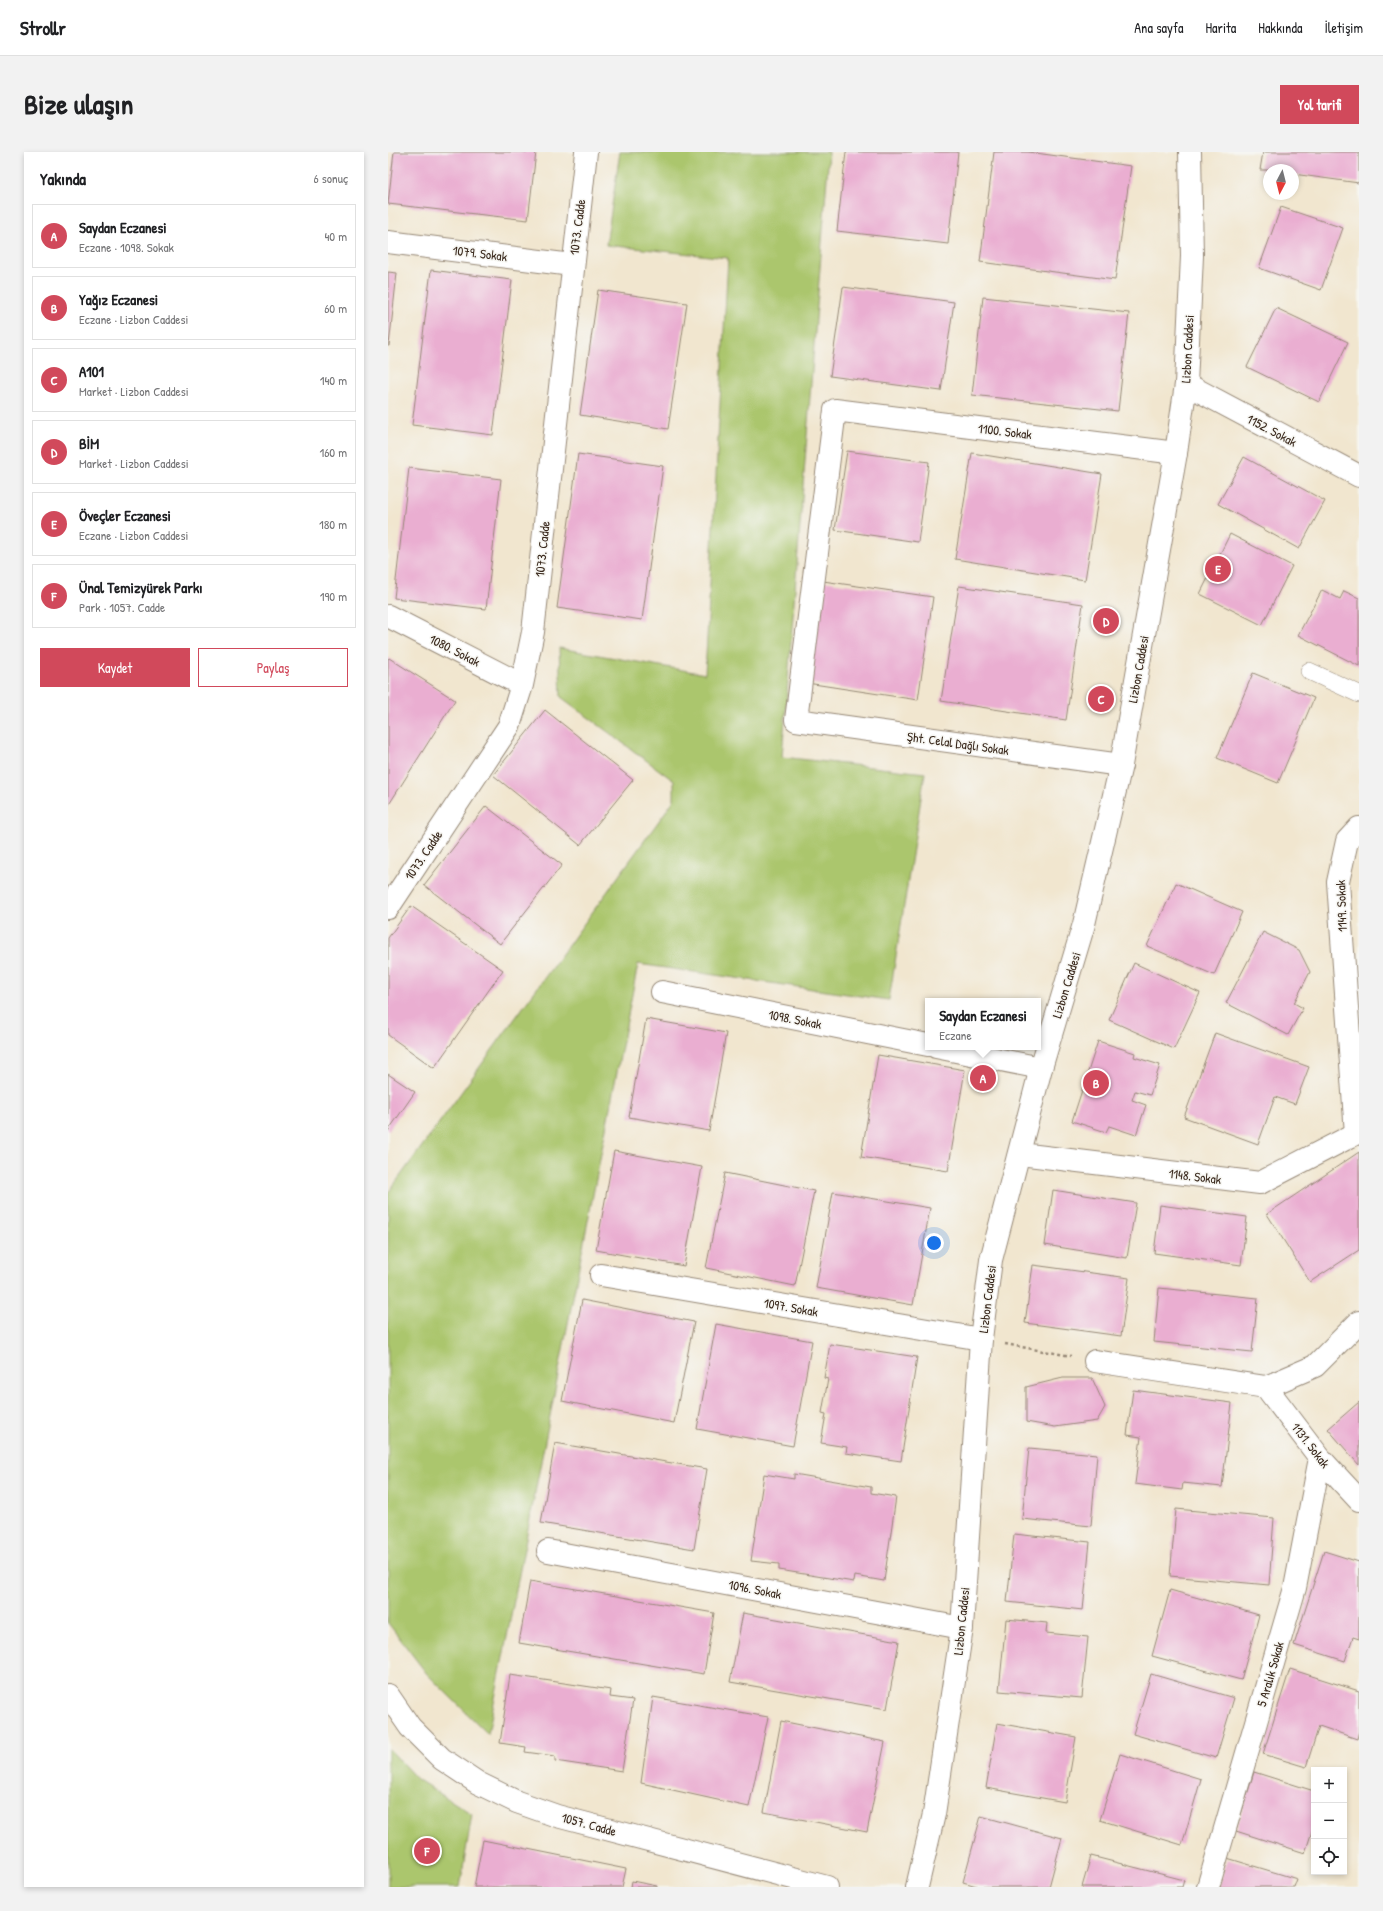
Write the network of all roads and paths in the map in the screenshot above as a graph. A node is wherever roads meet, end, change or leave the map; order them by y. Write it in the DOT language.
graph roads {
  1 [pos="586,152"];
  2 [pos="1190,152"];
  3 [pos="388,242"];
  4 [pos="572,265"];
  5 [pos="1186,384"];
  6 [pos="1176,452"];
  7 [pos="1359,476"];
  8 [pos="388,616"];
  9 [pos="1309,671"];
  10 [pos="522,684"];
  11 [pos="1359,694"];
  12 [pos="796,720"];
  13 [pos="1121,765"];
  14 [pos="1359,828"];
  15 [pos="388,908"];
  16 [pos="662,992"];
  17 [pos="925,1044"];
  18 [pos="951,1050"];
  19 [pos="1041,1068"];
  20 [pos="1357,1133"];
  21 [pos="1020,1154"];
  22 [pos="601,1275"];
  23 [pos="1359,1322"];
  24 [pos="981,1339"];
  25 [pos="1095,1361"];
  26 [pos="1266,1386"];
  27 [pos="1320,1458"];
  28 [pos="1359,1500"];
  29 [pos="548,1550"];
  30 [pos="962,1628"];
  31 [pos="388,1696"];
  32 [pos="827,1887"];
  33 [pos="917,1887"];
  34 [pos="1208,1887"];
  1 -- 4 [label="street, 1073. Cadde"];
  2 -- 5 [label="street, Lizbon Caddesi"];
  3 -- 4 [label="street, 1079. Sokak"];
  4 -- 10 [label="street, 1073. Cadde"];
  5 -- 6 [label="street, Lizbon Caddesi"];
  5 -- 7 [label="street, 1152. Sokak"];
  6 -- 12 [label="street, 1100. Sokak"];
  6 -- 13 [label="street, Lizbon Caddesi"];
  8 -- 10 [label="street, 1080. Sokak"];
  9 -- 11 [label="lane"];
  10 -- 15 [label="street, 1073. Cadde"];
  12 -- 13 [label="street, Şht. Celal Dağlı Sokak"];
  13 -- 19 [label="street, Lizbon Caddesi"];
  14 -- 20 [label="street, 1149. Sokak"];
  16 -- 17 [label="street, 1098. Sokak"];
  18 -- 19 [label="street"];
  19 -- 21 [label="street, Lizbon Caddesi"];
  20 -- 21 [label="street, 1148. Sokak"];
  21 -- 24 [label="street, Lizbon Caddesi"];
  22 -- 24 [label="street, 1097. Sokak"];
  23 -- 26 [label="street"];
  24 -- 25 [label="path"];
  24 -- 30 [label="street, Lizbon Caddesi"];
  25 -- 26 [label="street"];
  26 -- 27 [label="street, 1131. Sokak"];
  27 -- 28 [label="street, 1131. Sokak"];
  27 -- 34 [label="street, 5 Aralık Sokak"];
  29 -- 30 [label="street, 1096. Sokak"];
  30 -- 33 [label="street, Lizbon Caddesi"];
  31 -- 32 [label="street, 1057. Cadde"];
}
